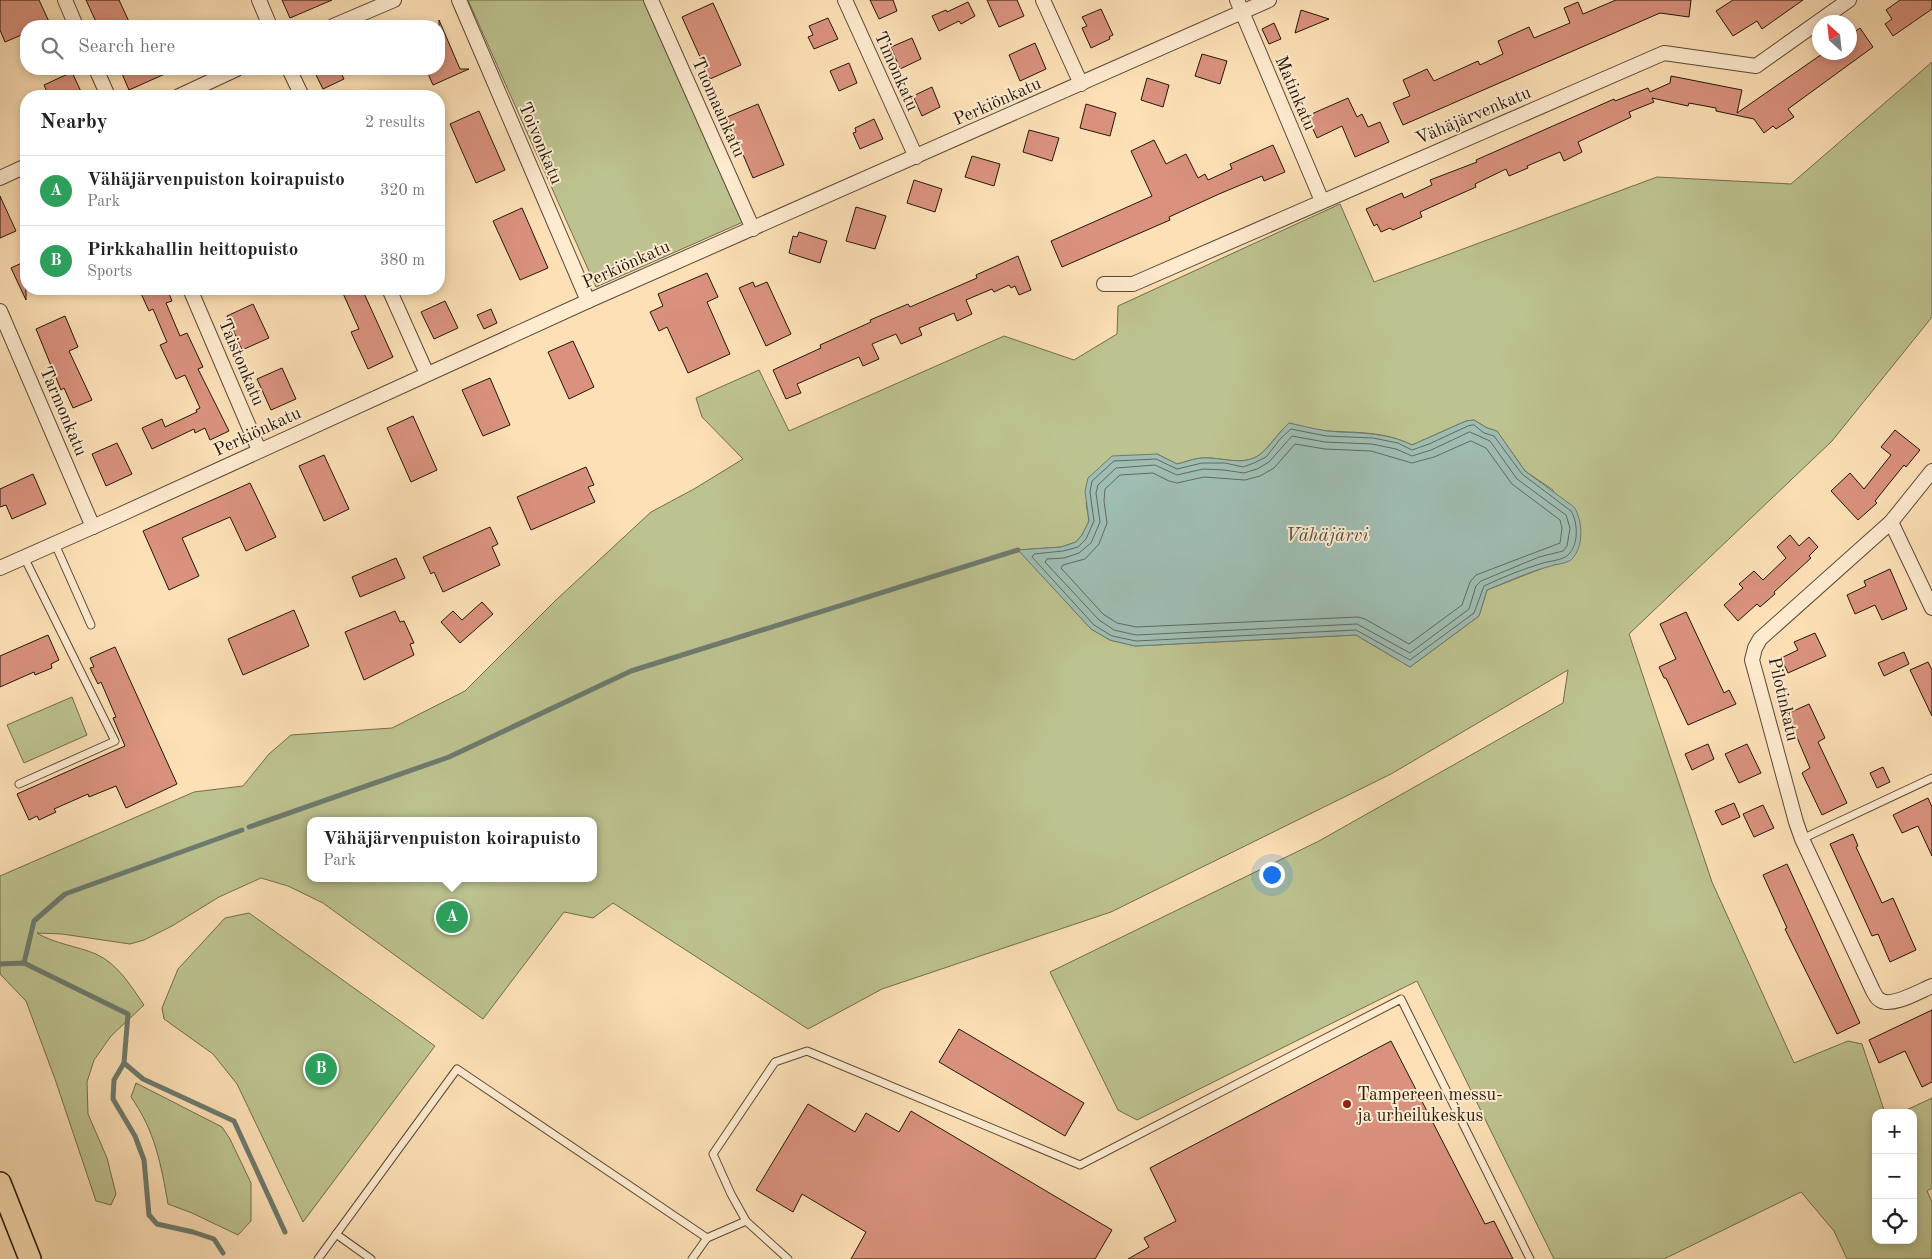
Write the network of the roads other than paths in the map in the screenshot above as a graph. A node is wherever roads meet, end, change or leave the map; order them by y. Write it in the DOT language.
graph roads {
  1 [pos="65,0"];
  2 [pos="258,0"];
  3 [pos="394,0"];
  4 [pos="459,0"];
  5 [pos="651,0"];
  6 [pos="845,0"];
  7 [pos="1043,0"];
  8 [pos="1269,0"];
  9 [pos="1849,0"];
  10 [pos="1239,6"];
  11 [pos="73,20"];
  12 [pos="267,20"];
  13 [pos="346,20"];
  14 [pos="99,75"];
  15 [pos="224,75"];
  16 [pos="292,75"];
  17 [pos="1081,84"];
  18 [pos="105,90"];
  19 [pos="192,90"];
  20 [pos="299,90"];
  21 [pos="916,157"];
  22 [pos="20,169"];
  23 [pos="0,178"];
  24 [pos="1322,201"];
  25 [pos="752,229"];
  26 [pos="1104,284"];
  27 [pos="193,295"];
  28 [pos="392,295"];
  29 [pos="588,301"];
  30 [pos="0,311"];
  31 [pos="427,374"];
  32 [pos="259,450"];
  33 [pos="1932,471"];
  34 [pos="1891,522"];
  35 [pos="94,527"];
  36 [pos="55,544"];
  37 [pos="24,557"];
  38 [pos="0,568"];
  39 [pos="1932,608"];
  40 [pos="91,625"];
  41 [pos="1932,778"];
  42 [pos="19,784"];
  43 [pos="1802,839"];
  44 [pos="1932,986"];
  45 [pos="0,1183"];
  46 [pos="746,1221"];
  47 [pos="336,1234"];
  48 [pos="707,1238"];
  49 [pos="30,1259"];
  50 [pos="318,1259"];
  51 [pos="371,1259"];
  52 [pos="692,1259"];
  53 [pos="788,1259"];
  54 [pos="1530,1259"];
  1 -- 11 [label="street"];
  2 -- 12 [label="street"];
  3 -- 13 [label="street"];
  4 -- 29 [label="street, Toivonkatu"];
  5 -- 25 [label="street, Tuomaankatu"];
  6 -- 21 [label="street, Timonkatu"];
  7 -- 17 [label="street"];
  8 -- 10 [label="street, Perkiönkatu"];
  9 -- 24 [label="street, Vähäjärvenkatu"];
  10 -- 17 [label="street, Perkiönkatu"];
  10 -- 24 [label="street, Matinkatu"];
  14 -- 18 [label="street"];
  15 -- 19 [label="street"];
  16 -- 20 [label="street"];
  17 -- 21 [label="street, Perkiönkatu"];
  21 -- 25 [label="street, Perkiönkatu"];
  22 -- 23 [label="street"];
  24 -- 26 [label="street, Vähäjärvenkatu"];
  25 -- 29 [label="street, Perkiönkatu"];
  27 -- 32 [label="street, Taistonkatu"];
  28 -- 31 [label="street"];
  29 -- 31 [label="street, Perkiönkatu"];
  30 -- 35 [label="street, Tarmonkatu"];
  31 -- 32 [label="street, Perkiönkatu"];
  32 -- 35 [label="street, Perkiönkatu"];
  33 -- 34 [label="street, Pilotinkatu"];
  34 -- 39 [label="street"];
  34 -- 43 [label="street, Pilotinkatu"];
  35 -- 36 [label="street, Perkiönkatu"];
  36 -- 37 [label="street, Perkiönkatu"];
  36 -- 40 [label="lane"];
  37 -- 38 [label="street, Perkiönkatu"];
  37 -- 42 [label="lane"];
  41 -- 43 [label="lane"];
  43 -- 44 [label="street, Pilotinkatu"];
  45 -- 49 [label="main road"];
  46 -- 48 [label="lane"];
  46 -- 53 [label="lane"];
  46 -- 54 [label="lane"];
  47 -- 48 [label="lane"];
  47 -- 50 [label="lane"];
  47 -- 51 [label="lane"];
  48 -- 52 [label="lane"];
}
